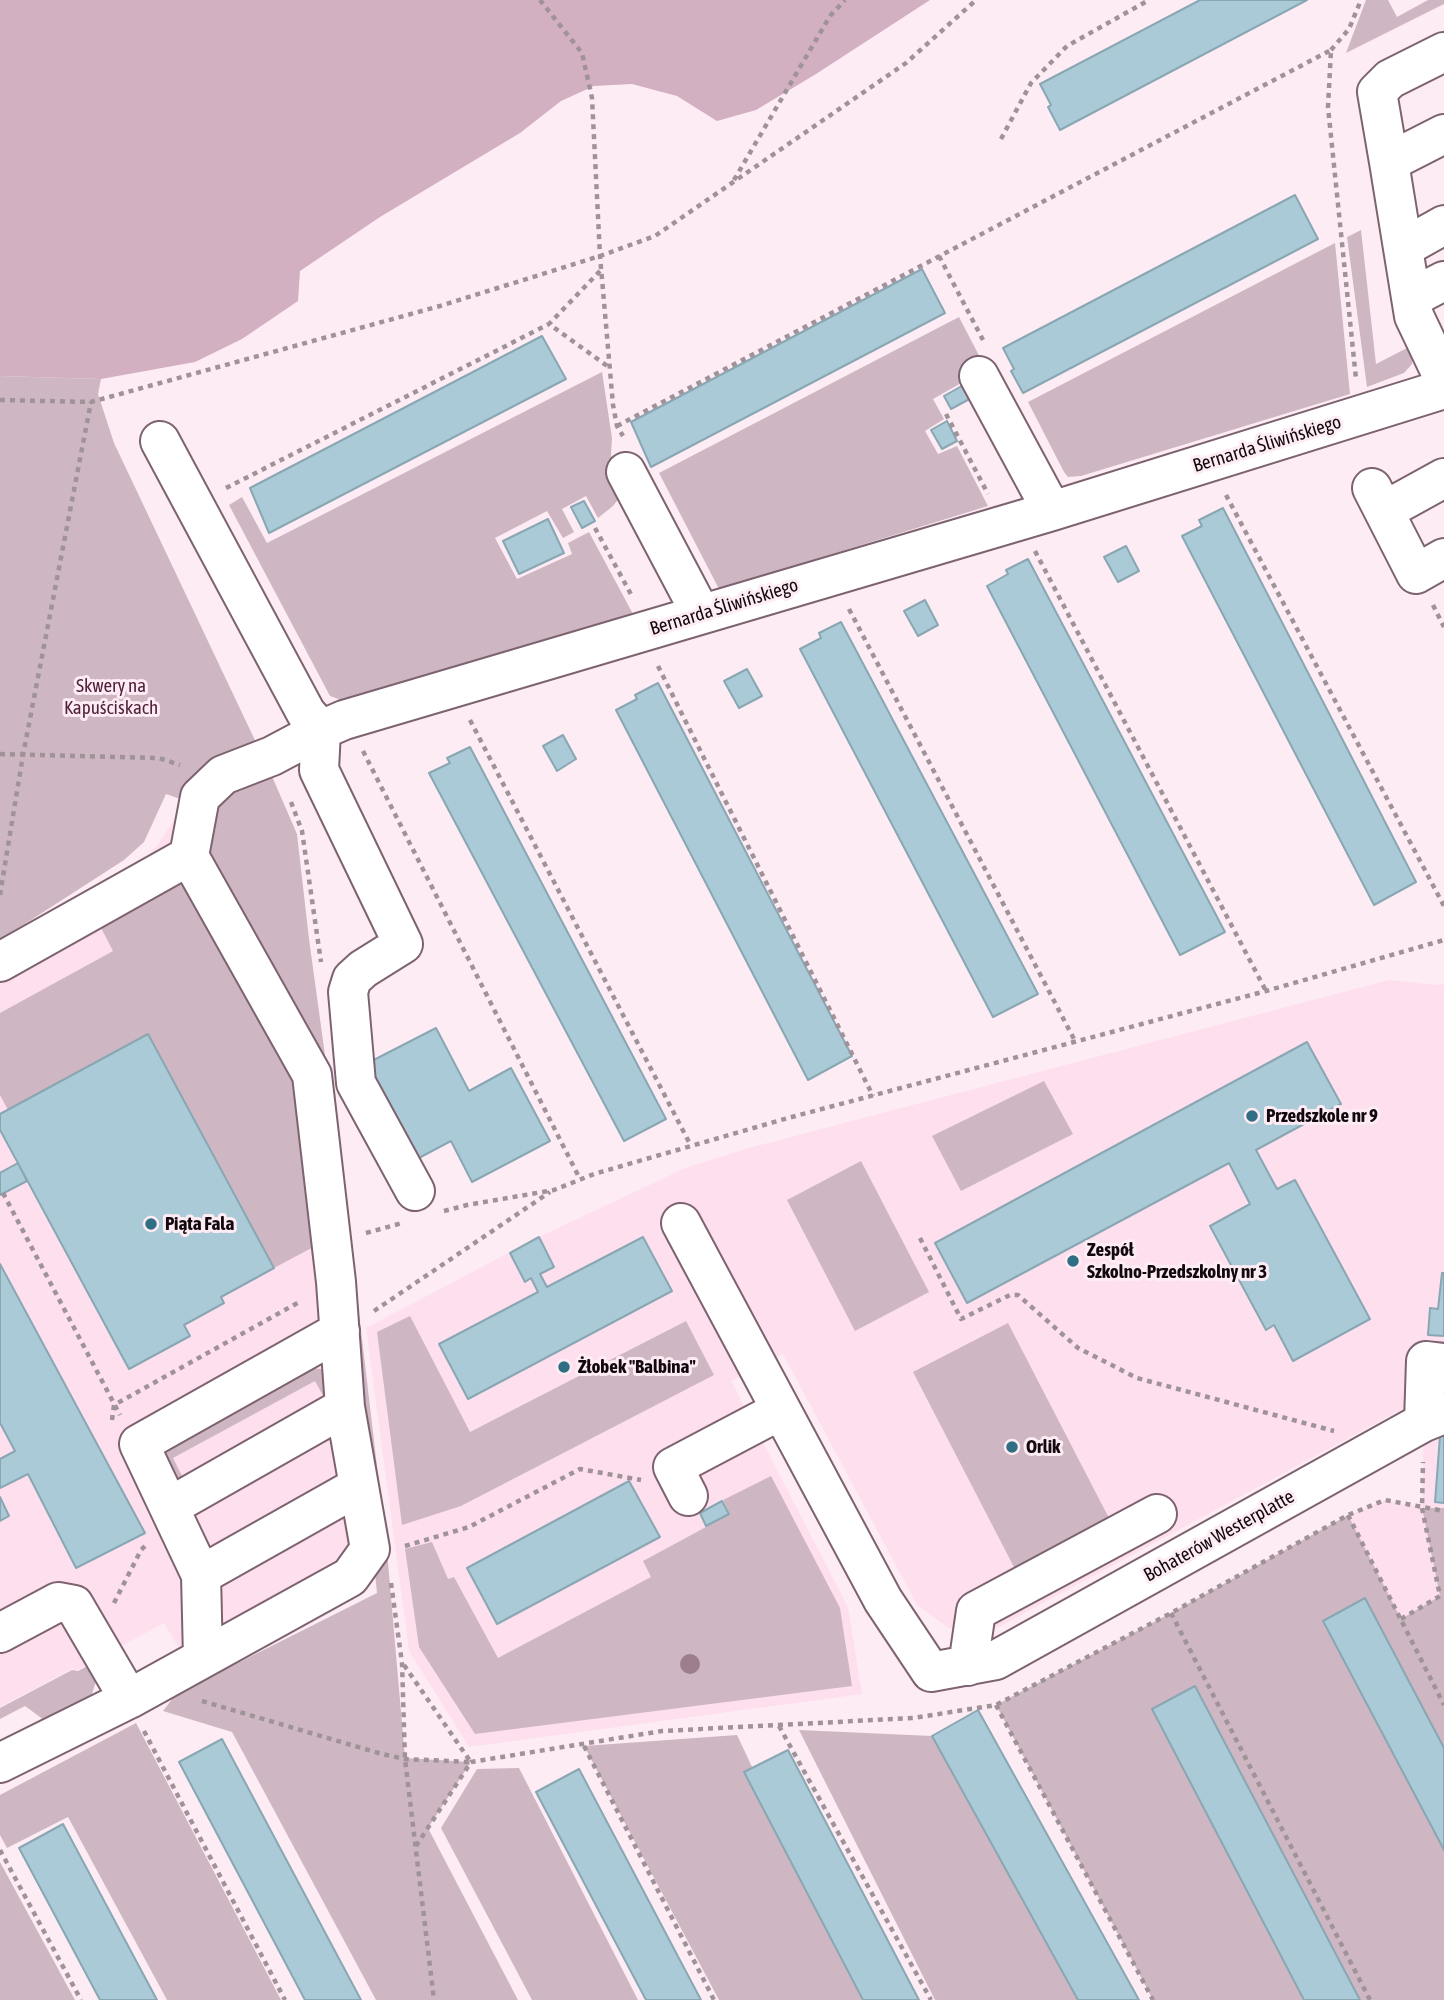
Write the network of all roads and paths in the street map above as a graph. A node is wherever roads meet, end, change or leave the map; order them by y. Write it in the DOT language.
graph roads {
  1 [pos="540,0"];
  2 [pos="845,0"];
  3 [pos="976,0"];
  4 [pos="1149,0"];
  5 [pos="1361,0"];
  6 [pos="1331,50"];
  7 [pos="1444,52"];
  8 [pos="1444,134"];
  9 [pos="1001,139"];
  10 [pos="1389,162"];
  11 [pos="732,183"];
  12 [pos="1444,225"];
  13 [pos="1403,248"];
  14 [pos="600,256"];
  15 [pos="939,256"];
  16 [pos="601,271"];
  17 [pos="1428,289"];
  18 [pos="549,324"];
  19 [pos="982,359"];
  20 [pos="610,369"];
  21 [pos="1444,379"];
  22 [pos="1357,387"];
  23 [pos="1444,389"];
  24 [pos="0,400"];
  25 [pos="92,402"];
  26 [pos="946,414"];
  27 [pos="617,426"];
  28 [pos="160,441"];
  29 [pos="627,458"];
  30 [pos="1444,478"];
  31 [pos="1223,488"];
  32 [pos="223,489"];
  33 [pos="990,499"];
  34 [pos="1052,510"];
  35 [pos="595,528"];
  36 [pos="1033,547"];
  37 [pos="1444,558"];
  38 [pos="847,605"];
  39 [pos="639,608"];
  40 [pos="701,614"];
  41 [pos="657,665"];
  42 [pos="470,719"];
  43 [pos="321,730"];
  44 [pos="363,750"];
  45 [pos="0,754"];
  46 [pos="23,755"];
  47 [pos="181,765"];
  48 [pos="189,856"];
  49 [pos="0,895"];
  50 [pos="1444,906"];
  51 [pos="1444,940"];
  52 [pos="0,962"];
  53 [pos="1266,990"];
  54 [pos="1075,1041"];
  55 [pos="873,1096"];
  56 [pos="691,1146"];
  57 [pos="580,1179"];
  58 [pos="554,1190"];
  59 [pos="3,1193"];
  60 [pos="423,1208"];
  61 [pos="681,1223"];
  62 [pos="363,1234"];
  63 [pos="920,1238"];
  64 [pos="336,1282"];
  65 [pos="355,1322"];
  66 [pos="1444,1363"];
  67 [pos="114,1405"];
  68 [pos="345,1407"];
  69 [pos="781,1410"];
  70 [pos="1434,1418"];
  71 [pos="125,1439"];
  72 [pos="1362,1457"];
  73 [pos="647,1481"];
  74 [pos="359,1486"];
  75 [pos="688,1496"];
  76 [pos="169,1507"];
  77 [pos="1422,1508"];
  78 [pos="1157,1514"];
  79 [pos="1348,1515"];
  80 [pos="151,1541"];
  81 [pos="399,1548"];
  82 [pos="201,1574"];
  83 [pos="390,1576"];
  84 [pos="1171,1613"];
  85 [pos="1401,1619"];
  86 [pos="0,1633"];
  87 [pos="95,1641"];
  88 [pos="203,1658"];
  89 [pos="402,1663"];
  90 [pos="982,1663"];
  91 [pos="201,1701"];
  92 [pos="996,1705"];
  93 [pos="1444,1705"];
  94 [pos="136,1713"];
  95 [pos="584,1746"];
  96 [pos="405,1759"];
  97 [pos="471,1762"];
  98 [pos="0,1763"];
  99 [pos="416,1846"];
  100 [pos="0,1850"];
  101 [pos="81,2000"];
  102 [pos="285,2000"];
  103 [pos="434,2000"];
  104 [pos="714,2000"];
  105 [pos="931,2000"];
  106 [pos="1153,2000"];
  107 [pos="1370,2000"];
  1 -- 14 [label="path"];
  2 -- 11 [label="path"];
  3 -- 11 [label="path"];
  4 -- 9 [label="path"];
  5 -- 6 [label="path"];
  6 -- 15 [label="path"];
  6 -- 22 [label="path"];
  7 -- 10 [label="street"];
  8 -- 10 [label="street"];
  10 -- 13 [label="street"];
  11 -- 14 [label="path"];
  12 -- 13 [label="street"];
  13 -- 17 [label="street"];
  14 -- 16 [label="path"];
  14 -- 25 [label="path"];
  15 -- 19 [label="path"];
  15 -- 27 [label="path"];
  16 -- 18 [label="path"];
  16 -- 20 [label="path"];
  17 -- 21 [label="street"];
  18 -- 20 [label="path"];
  18 -- 32 [label="path"];
  19 -- 34 [label="street"];
  20 -- 27 [label="path"];
  23 -- 34 [label="street, Bernarda Śliwińskiego"];
  24 -- 25 [label="path"];
  25 -- 46 [label="path"];
  26 -- 33 [label="path"];
  27 -- 29 [label="path"];
  28 -- 43 [label="street"];
  29 -- 40 [label="street"];
  30 -- 37 [label="street"];
  31 -- 50 [label="path"];
  34 -- 40 [label="street, Bernarda Śliwińskiego"];
  35 -- 39 [label="path"];
  36 -- 53 [label="path"];
  38 -- 54 [label="path"];
  40 -- 43 [label="street, Bernarda Śliwińskiego"];
  41 -- 55 [label="path"];
  42 -- 56 [label="path"];
  43 -- 48 [label="street, Bernarda Śliwińskiego"];
  43 -- 60 [label="street"];
  44 -- 57 [label="path"];
  45 -- 46 [label="path"];
  46 -- 47 [label="path"];
  46 -- 49 [label="path"];
  48 -- 52 [label="street"];
  48 -- 64 [label="street"];
  51 -- 53 [label="path"];
  53 -- 54 [label="path"];
  54 -- 55 [label="path"];
  55 -- 56 [label="path"];
  56 -- 57 [label="path"];
  57 -- 58 [label="path"];
  58 -- 60 [label="path"];
  58 -- 65 [label="path"];
  59 -- 67 [label="path"];
  60 -- 62 [label="path"];
  61 -- 69 [label="street"];
  63 -- 72 [label="path"];
  64 -- 65 [label="street"];
  64 -- 67 [label="path"];
  65 -- 68 [label="street"];
  65 -- 71 [label="street"];
  66 -- 70 [label="street"];
  67 -- 71 [label="path"];
  67 -- 71 [label="path"];
  68 -- 74 [label="street"];
  68 -- 76 [label="street"];
  69 -- 75 [label="street"];
  69 -- 90 [label="street, Bohaterów Westerplatte"];
  70 -- 72 [label="street, Bohaterów Westerplatte"];
  71 -- 76 [label="street"];
  72 -- 90 [label="street, Bohaterów Westerplatte"];
  73 -- 81 [label="path"];
  74 -- 82 [label="street"];
  74 -- 88 [label="street"];
  76 -- 82 [label="street"];
  77 -- 85 [label="path"];
  78 -- 90 [label="street"];
  79 -- 85 [label="path"];
  80 -- 87 [label="path"];
  82 -- 88 [label="street"];
  83 -- 89 [label="path"];
  84 -- 107 [label="path"];
  85 -- 93 [label="path"];
  86 -- 87 [label="street"];
  87 -- 94 [label="street"];
  88 -- 94 [label="street"];
  89 -- 96 [label="path"];
  89 -- 97 [label="path"];
  91 -- 96 [label="path"];
  92 -- 106 [label="path"];
  94 -- 98 [label="street"];
  94 -- 102 [label="path"];
  95 -- 97 [label="path"];
  95 -- 104 [label="path"];
  95 -- 105 [label="path"];
  96 -- 97 [label="path"];
  96 -- 99 [label="path"];
  97 -- 99 [label="path"];
  99 -- 103 [label="path"];
  100 -- 101 [label="path"];
}
